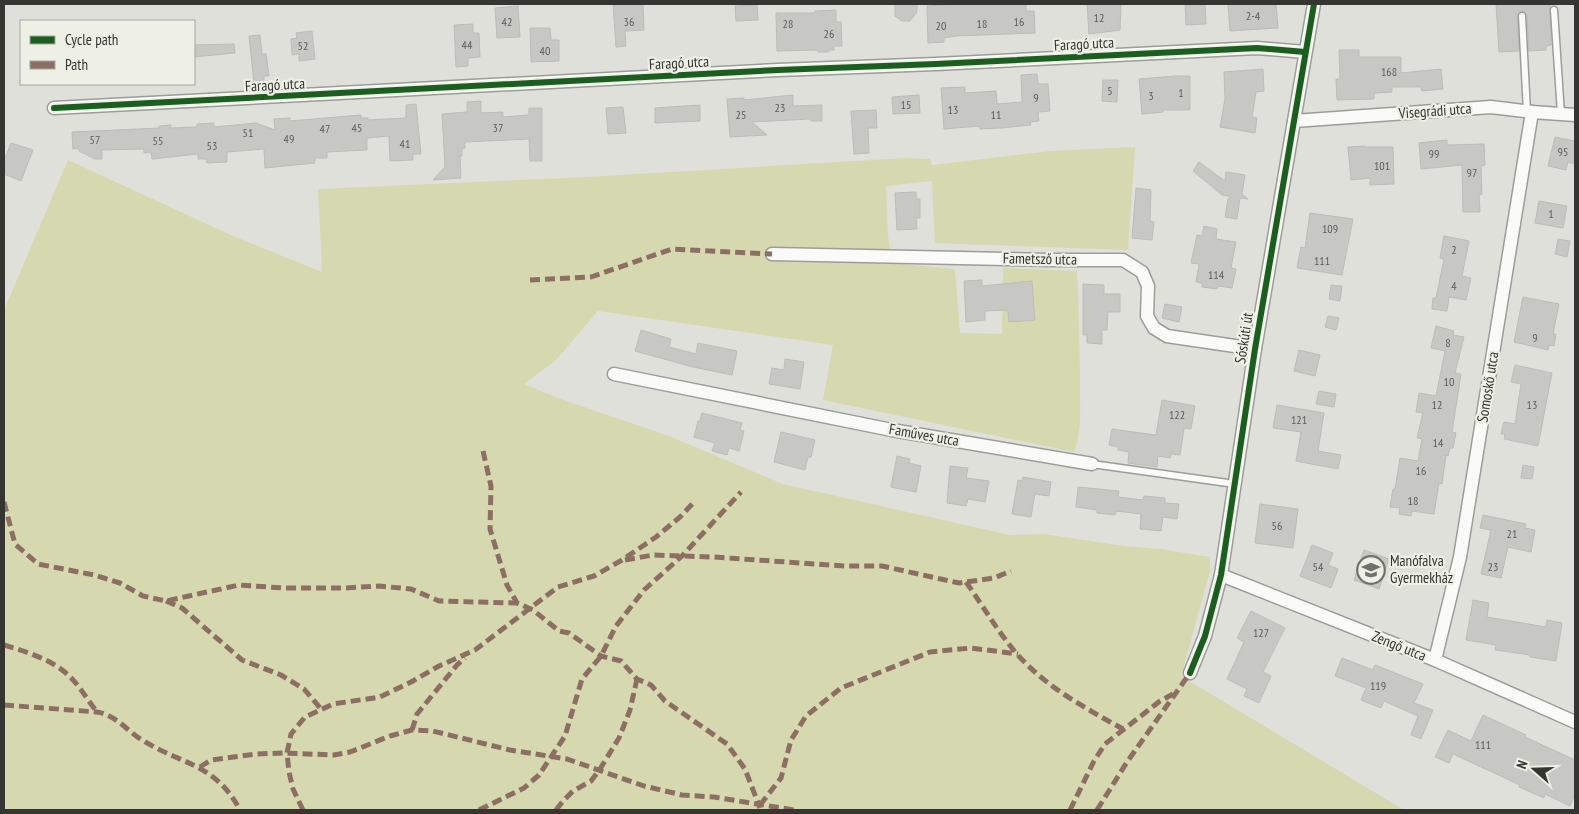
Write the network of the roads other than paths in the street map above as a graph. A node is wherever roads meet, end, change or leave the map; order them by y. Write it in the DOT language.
graph roads {
  1 [pos="1314,4"];
  2 [pos="1554,10"];
  3 [pos="1522,16"];
  4 [pos="1305,52"];
  5 [pos="54,108"];
  6 [pos="1530,112"];
  7 [pos="1560,114"];
  8 [pos="1575,115"];
  9 [pos="1294,121"];
  10 [pos="772,254"];
  11 [pos="1255,350"];
  12 [pos="614,374"];
  13 [pos="1092,464"];
  14 [pos="1235,484"];
  15 [pos="1221,575"];
  16 [pos="1435,660"];
  17 [pos="1190,673"];
  18 [pos="1575,722"];
  1 -- 4 [label="street, Sóskúti út"];
  2 -- 7 [label="lane"];
  3 -- 6 [label="lane"];
  4 -- 5 [label="street, Faragó utca"];
  4 -- 9 [label="street, Sóskúti út"];
  6 -- 7 [label="street, Visegrádi utca"];
  6 -- 9 [label="street, Visegrádi utca"];
  6 -- 16 [label="street, Somoskő utca"];
  7 -- 8 [label="street, Visegrádi utca"];
  9 -- 11 [label="street, Sóskúti út"];
  10 -- 11 [label="street, Fametsző utca"];
  11 -- 14 [label="street, Sóskúti út"];
  12 -- 13 [label="street, Faműves utca"];
  13 -- 14 [label="lane, Faműves utca"];
  14 -- 15 [label="street, Sóskúti út"];
  15 -- 16 [label="street, Zengő utca"];
  15 -- 17 [label="street, Sóskúti út"];
  16 -- 18 [label="street, Zengő utca"];
}
